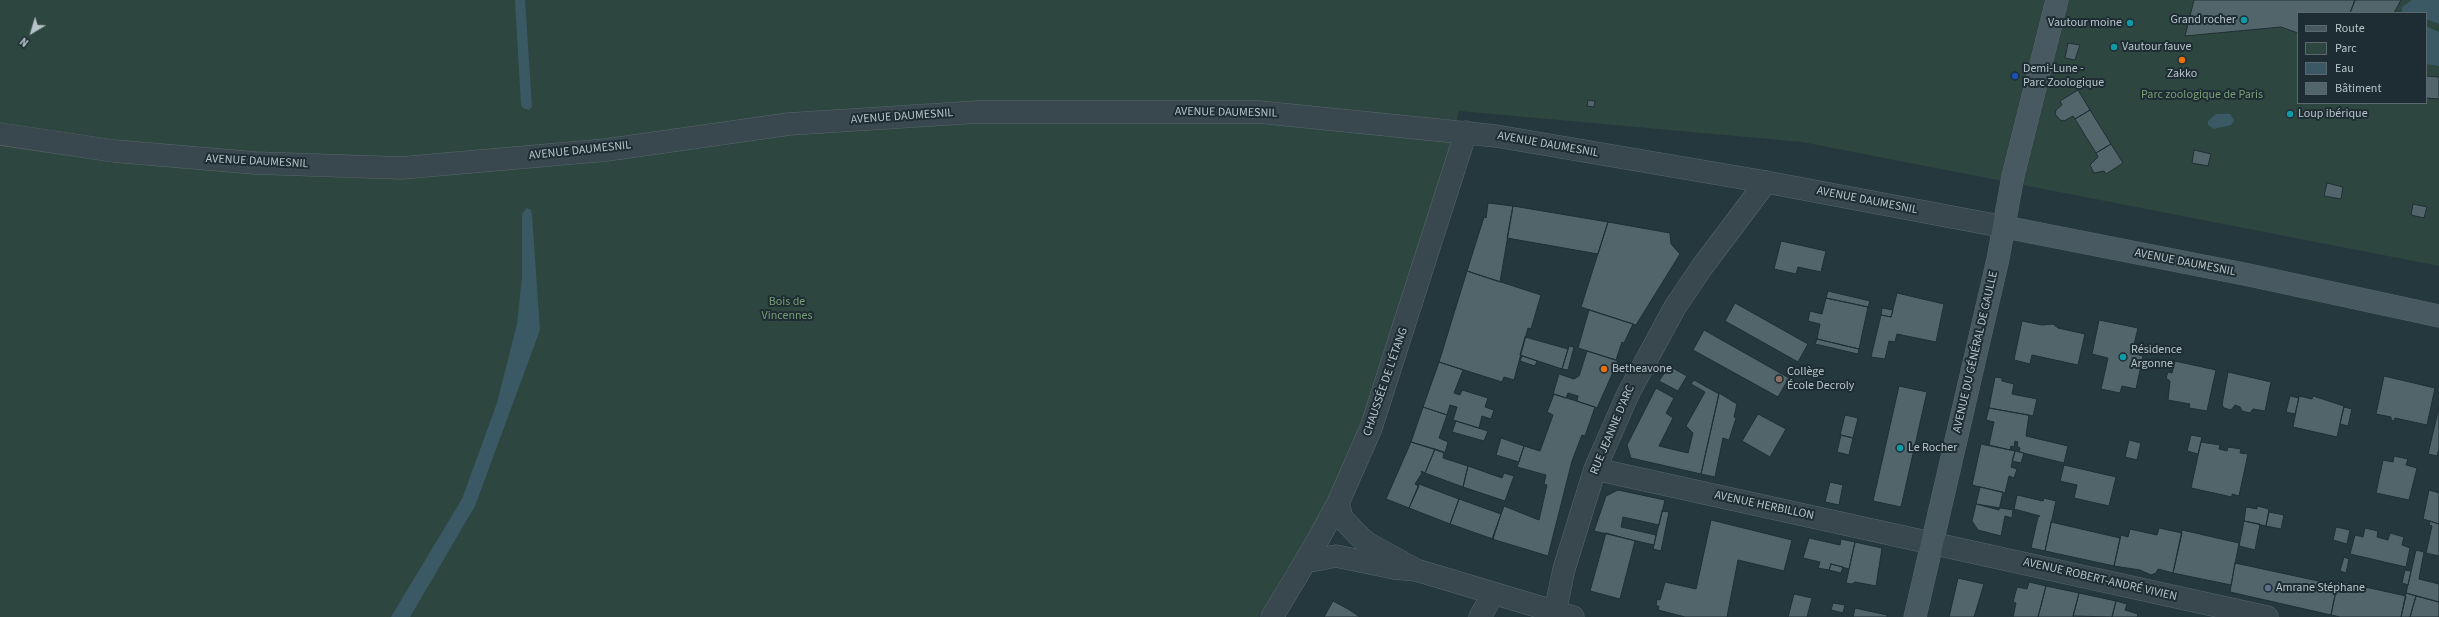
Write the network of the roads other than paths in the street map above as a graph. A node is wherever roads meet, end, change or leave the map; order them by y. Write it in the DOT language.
graph roads {
  1 [pos="2057,0"];
  2 [pos="1466,132"];
  3 [pos="0,134"];
  4 [pos="1766,182"];
  5 [pos="2004,227"];
  6 [pos="2439,316"];
  7 [pos="1595,469"];
  8 [pos="1338,503"];
  9 [pos="1934,542"];
  10 [pos="1305,562"];
  11 [pos="1416,570"];
  12 [pos="1493,594"];
  13 [pos="1561,615"];
  14 [pos="1272,617"];
  15 [pos="1480,617"];
  16 [pos="1915,617"];
  17 [pos="2267,617"];
  1 -- 5 [label="main road, AVENUE DU GÉNÉRAL DE GAULLE"];
  2 -- 3 [label="street, AVENUE DAUMESNIL"];
  2 -- 4 [label="street, AVENUE DAUMESNIL"];
  2 -- 8 [label="street, CHAUSSÉE DE L'ÉTANG"];
  4 -- 5 [label="street, AVENUE DAUMESNIL"];
  4 -- 7 [label="street, RUE JEANNE D'ARC"];
  5 -- 6 [label="main road, AVENUE DAUMESNIL"];
  5 -- 9 [label="main road, AVENUE DU GÉNÉRAL DE GAULLE"];
  7 -- 9 [label="street, AVENUE HERBILLON"];
  7 -- 13 [label="street, RUE JEANNE D'ARC"];
  8 -- 10 [label="street, CHAUSSÉE DE L'ÉTANG"];
  8 -- 11 [label="street"];
  9 -- 16 [label="main road, AVENUE DU GÉNÉRAL DE GAULLE"];
  9 -- 17 [label="street, AVENUE ROBERT-ANDRÉ VIVIEN"];
  10 -- 11 [label="street"];
  10 -- 14 [label="street, CHAUSSÉE DE L'ÉTANG"];
  11 -- 12 [label="street"];
  12 -- 13 [label="street"];
  12 -- 15 [label="street"];
}
